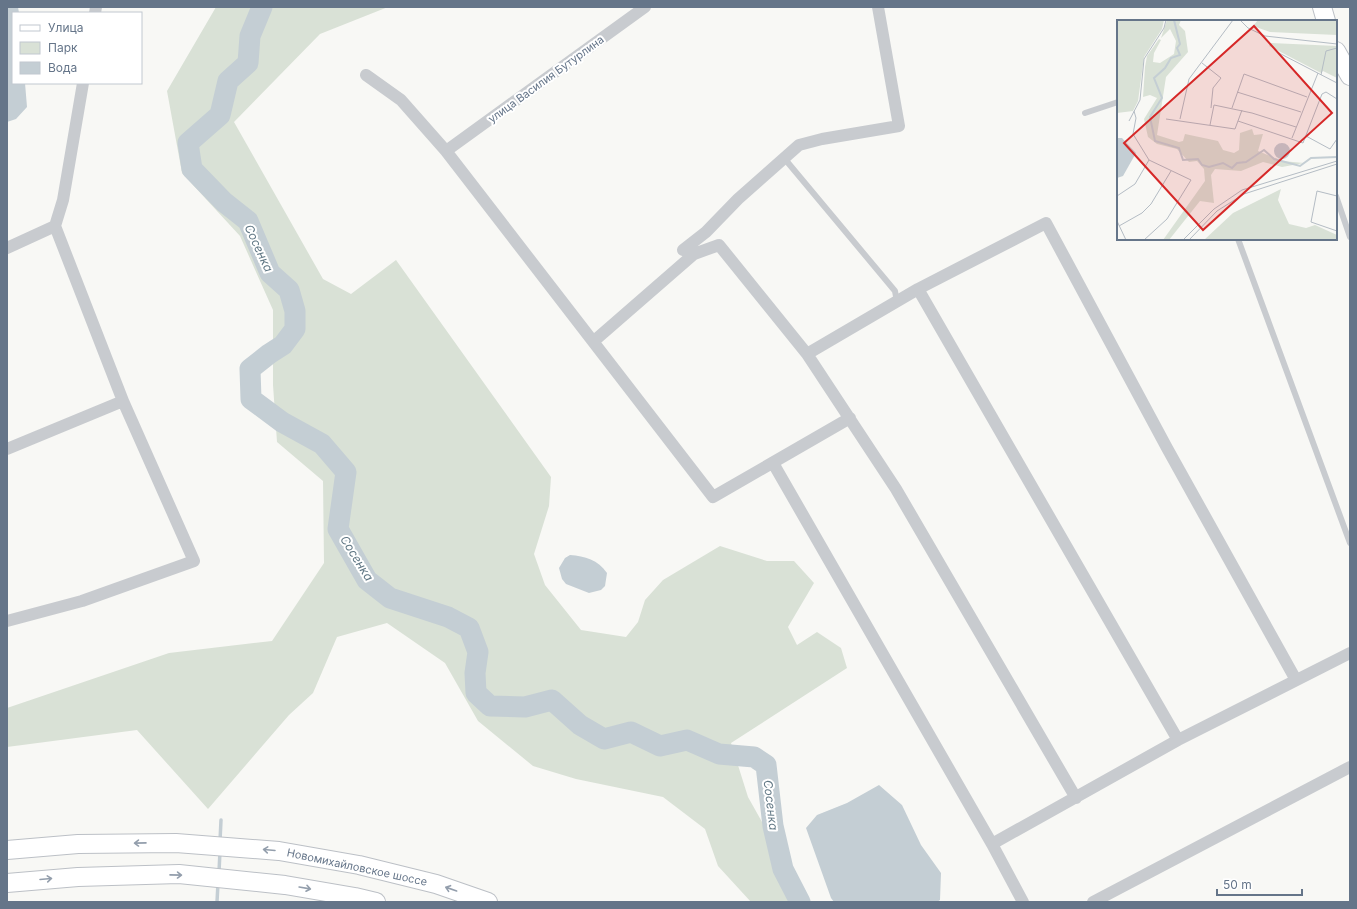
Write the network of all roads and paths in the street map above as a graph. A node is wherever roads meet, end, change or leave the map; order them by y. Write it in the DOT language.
graph roads {
  1 [pos="645,7"];
  2 [pos="878,7"];
  3 [pos="1322,7"];
  4 [pos="1326,20"];
  5 [pos="1337,53"];
  6 [pos="366,75"];
  7 [pos="1350,76"];
  8 [pos="83,84"];
  9 [pos="1117,102"];
  10 [pos="1085,114"];
  11 [pos="446,151"];
  12 [pos="784,158"];
  13 [pos="1337,199"];
  14 [pos="55,226"];
  15 [pos="1350,236"];
  16 [pos="1238,240"];
  17 [pos="7,248"];
  18 [pos="683,250"];
  19 [pos="918,289"];
  20 [pos="897,302"];
  21 [pos="594,341"];
  22 [pos="807,354"];
  23 [pos="123,401"];
  24 [pos="850,418"];
  25 [pos="7,449"];
  26 [pos="773,463"];
  27 [pos="1350,543"];
  28 [pos="7,621"];
  29 [pos="1350,654"];
  30 [pos="1296,680"];
  31 [pos="1178,740"];
  32 [pos="1350,767"];
  33 [pos="1076,798"];
  34 [pos="992,844"];
  35 [pos="7,850"];
  36 [pos="7,882"];
  37 [pos="376,902"];
  38 [pos="488,902"];
  39 [pos="1022,902"];
  40 [pos="1093,902"];
  1 -- 11 [label="street, улица Василия Бутурлина"];
  2 -- 12 [label="street"];
  3 -- 4 [label="main road"];
  5 -- 7 [label="main road"];
  6 -- 11 [label="street"];
  8 -- 14 [label="street"];
  9 -- 10 [label="lane"];
  11 -- 21 [label="street"];
  12 -- 18 [label="street"];
  12 -- 20 [label="lane"];
  13 -- 15 [label="lane"];
  14 -- 17 [label="street"];
  14 -- 23 [label="street"];
  16 -- 27 [label="lane"];
  19 -- 20 [label="street"];
  19 -- 30 [label="street"];
  19 -- 31 [label="street"];
  20 -- 22 [label="street"];
  21 -- 22 [label="street"];
  21 -- 26 [label="street"];
  22 -- 24 [label="street"];
  23 -- 25 [label="street"];
  23 -- 28 [label="street"];
  24 -- 26 [label="street"];
  24 -- 33 [label="street"];
  26 -- 34 [label="street"];
  29 -- 30 [label="street"];
  30 -- 31 [label="street"];
  31 -- 33 [label="street"];
  32 -- 40 [label="street"];
  33 -- 34 [label="street"];
  34 -- 39 [label="street"];
  38 -- 35 [label="main road, Новомихайловское шоссе, one-way"];
  36 -- 37 [label="main road, one-way"];
}
